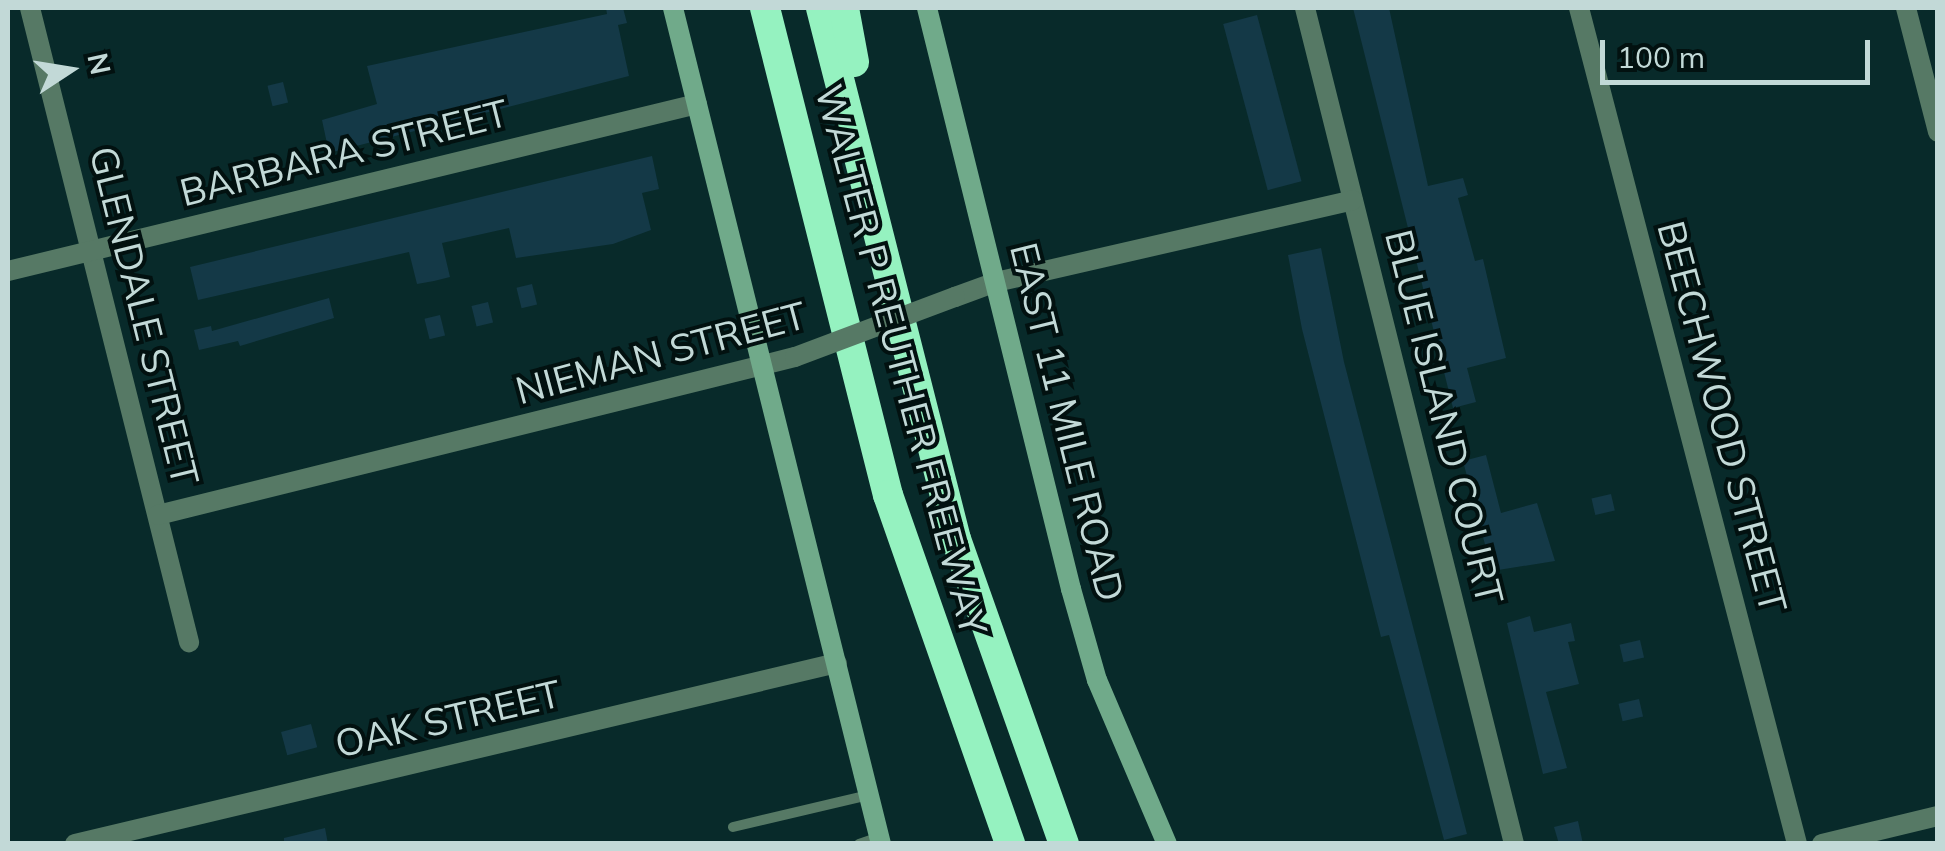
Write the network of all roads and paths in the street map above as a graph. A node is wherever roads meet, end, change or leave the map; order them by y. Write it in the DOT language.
graph roads {
  1 [pos="30,8"];
  2 [pos="673,8"];
  3 [pos="765,8"];
  4 [pos="821,8"];
  5 [pos="844,8"];
  6 [pos="927,8"];
  7 [pos="1305,8"];
  8 [pos="1579,8"];
  9 [pos="1906,8"];
  10 [pos="697,104"];
  11 [pos="1938,132"];
  12 [pos="1353,200"];
  13 [pos="92,251"];
  14 [pos="8,271"];
  15 [pos="996,282"];
  16 [pos="763,368"];
  17 [pos="924,418"];
  18 [pos="158,515"];
  19 [pos="189,642"];
  20 [pos="836,662"];
  21 [pos="969,737"];
  22 [pos="1025,738"];
  23 [pos="869,795"];
  24 [pos="1938,816"];
  25 [pos="733,827"];
  26 [pos="873,841"];
  27 [pos="75,844"];
  28 [pos="988,844"];
  29 [pos="1010,844"];
  30 [pos="1064,844"];
  31 [pos="1084,844"];
  32 [pos="1167,844"];
  33 [pos="1514,844"];
  34 [pos="1797,844"];
  35 [pos="1822,844"];
  1 -- 13 [label="street, GLENDALE STREET"];
  2 -- 10 [label="main road"];
  3 -- 21 [label="highway, WALTER P REUTHER FREEWAY"];
  4 -- 17 [label="highway, WALTER P REUTHER FREEWAY"];
  5 -- 17 [label="highway"];
  6 -- 15 [label="main road, EAST 11 MILE ROAD"];
  7 -- 12 [label="street, BLUE ISLAND COURT"];
  8 -- 34 [label="street, BEECHWOOD STREET"];
  9 -- 11 [label="street"];
  10 -- 13 [label="street, BARBARA STREET"];
  10 -- 16 [label="main road"];
  12 -- 15 [label="street, NIEMAN STREET"];
  12 -- 33 [label="street, BLUE ISLAND COURT"];
  13 -- 14 [label="street, BARBARA STREET"];
  13 -- 18 [label="street, GLENDALE STREET"];
  15 -- 16 [label="street, NIEMAN STREET, bridge"];
  15 -- 32 [label="main road, EAST 11 MILE ROAD"];
  16 -- 18 [label="street, NIEMAN STREET"];
  16 -- 20 [label="main road"];
  17 -- 22 [label="highway, WALTER P REUTHER FREEWAY"];
  18 -- 19 [label="street, GLENDALE STREET"];
  20 -- 23 [label="main road"];
  20 -- 27 [label="street, OAK STREET"];
  21 -- 28 [label="highway"];
  21 -- 29 [label="highway, WALTER P REUTHER FREEWAY"];
  22 -- 30 [label="highway, WALTER P REUTHER FREEWAY"];
  22 -- 31 [label="highway"];
  23 -- 25 [label="lane"];
  23 -- 26 [label="main road"];
  24 -- 35 [label="street"];
}
